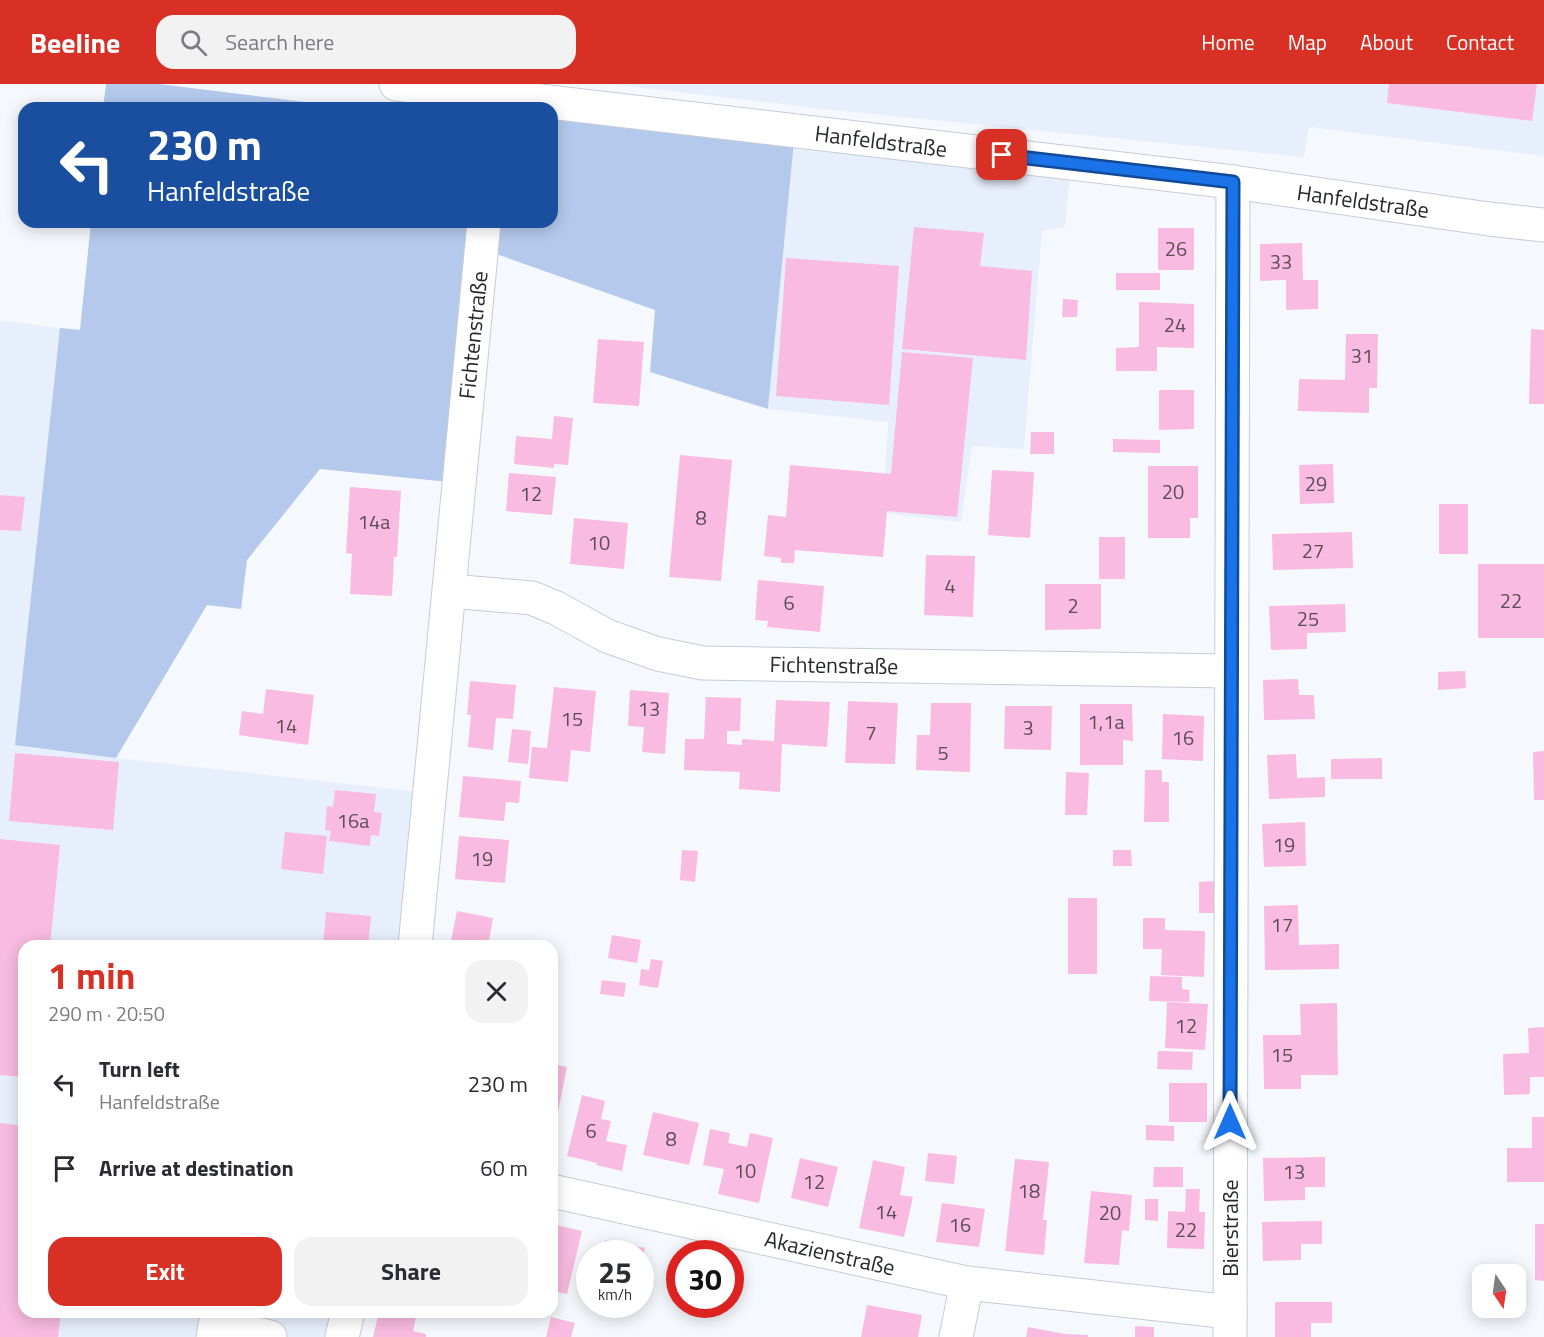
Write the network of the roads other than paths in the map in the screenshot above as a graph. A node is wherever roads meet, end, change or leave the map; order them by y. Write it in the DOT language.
graph roads {
  1 [pos="396,84"];
  2 [pos="495,96"];
  3 [pos="546,102"];
  4 [pos="558,103"];
  5 [pos="1233,182"];
  6 [pos="1544,225"];
  7 [pos="483,228"];
  8 [pos="450,591"];
  9 [pos="1231,671"];
  10 [pos="417,940"];
  11 [pos="558,1192"];
  12 [pos="968,1283"];
  13 [pos="347,1318"];
  14 [pos="1230,1325"];
  15 [pos="213,1337"];
  16 [pos="270,1337"];
  17 [pos="342,1337"];
  18 [pos="956,1337"];
  1 -- 2 [label="street, Hanfeldstraße"];
  2 -- 3 [label="street, Hanfeldstraße"];
  4 -- 5 [label="street, Hanfeldstraße"];
  5 -- 6 [label="street, Hanfeldstraße"];
  5 -- 9 [label="street, Bierstraße"];
  7 -- 8 [label="street, Fichtenstraße"];
  8 -- 9 [label="street, Fichtenstraße"];
  8 -- 10 [label="street, Fichtenstraße"];
  9 -- 14 [label="street, Bierstraße"];
  11 -- 12 [label="street, Akazienstraße"];
  12 -- 14 [label="street, Akazienstraße"];
  12 -- 18 [label="street"];
  13 -- 17 [label="street"];
  15 -- 16 [label="street"];
}
